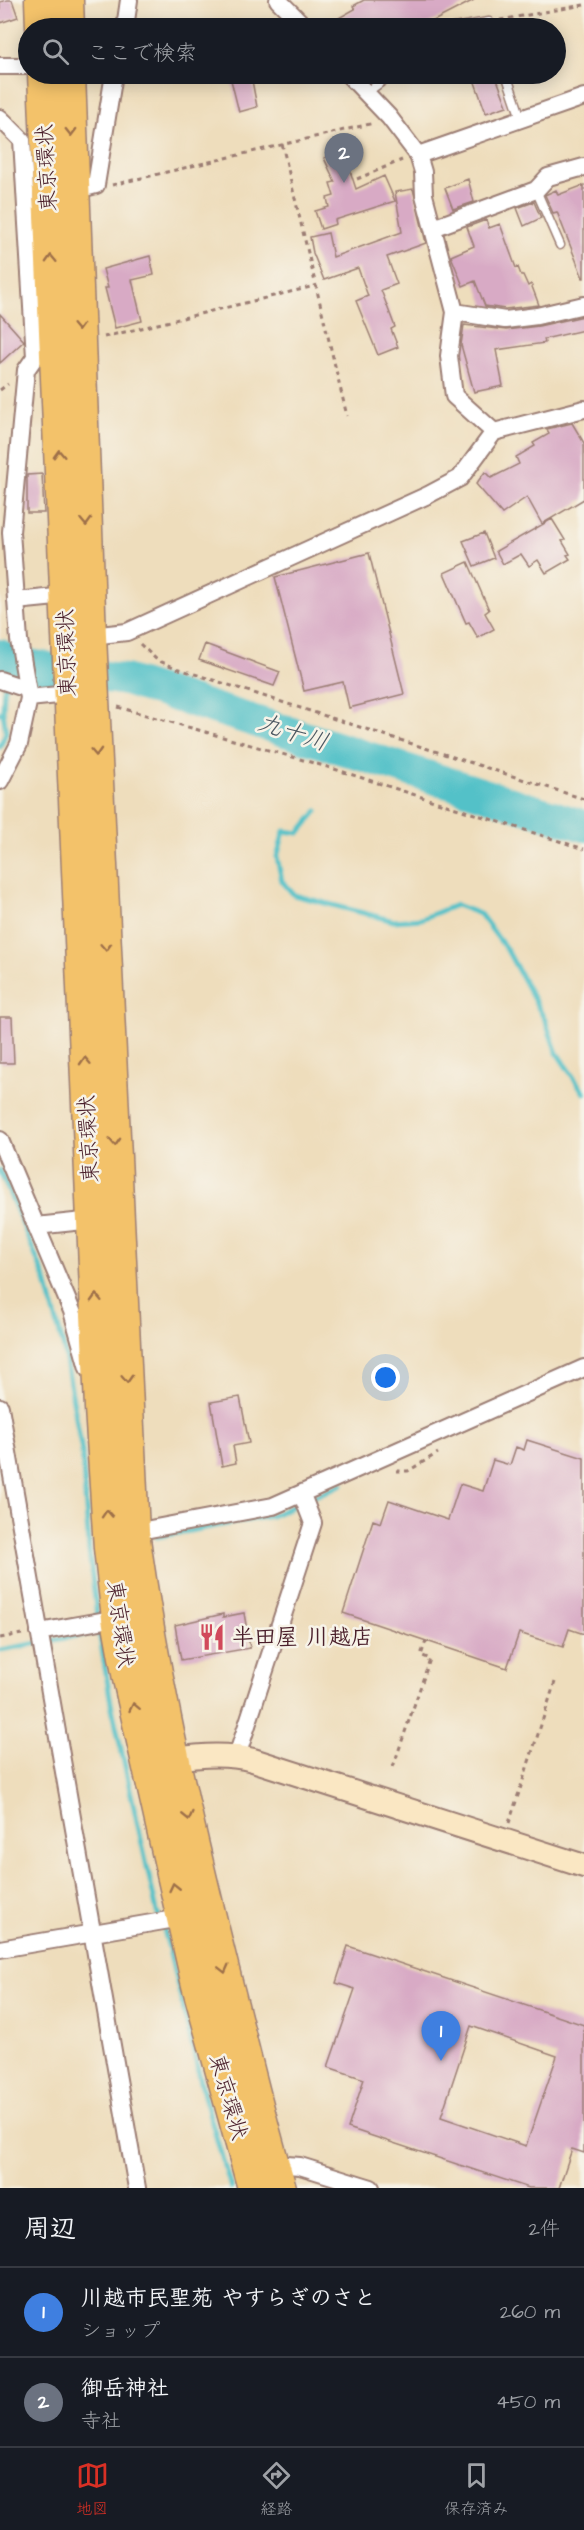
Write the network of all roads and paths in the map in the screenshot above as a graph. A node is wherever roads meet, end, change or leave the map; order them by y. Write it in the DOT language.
graph roads {
  1 [pos="40,0"];
  2 [pos="68,0"];
  3 [pos="129,0"];
  4 [pos="278,0"];
  5 [pos="584,5"];
  6 [pos="41,18"];
  7 [pos="69,18"];
  8 [pos="126,18"];
  9 [pos="296,18"];
  10 [pos="511,18"];
  11 [pos="0,66"];
  12 [pos="18,66"];
  13 [pos="43,84"];
  14 [pos="71,84"];
  15 [pos="111,84"];
  16 [pos="357,84"];
  17 [pos="378,84"];
  18 [pos="509,84"];
  19 [pos="366,93"];
  20 [pos="584,97"];
  21 [pos="389,117"];
  22 [pos="0,118"];
  23 [pos="521,118"];
  24 [pos="282,144"];
  25 [pos="418,155"];
  26 [pos="584,167"];
  27 [pos="357,179"];
  28 [pos="84,188"];
  29 [pos="536,190"];
  30 [pos="433,228"];
  31 [pos="560,245"];
  32 [pos="315,285"];
  33 [pos="584,304"];
  34 [pos="455,312"];
  35 [pos="56,346"];
  36 [pos="584,409"];
  37 [pos="347,416"];
  38 [pos="494,432"];
  39 [pos="66,596"];
  40 [pos="16,601"];
  41 [pos="127,632"];
  42 [pos="91,636"];
  43 [pos="0,680"];
  44 [pos="28,693"];
  45 [pos="85,696"];
  46 [pos="0,781"];
  47 [pos="584,799"];
  48 [pos="584,849"];
  49 [pos="0,1140"];
  50 [pos="93,1220"];
  51 [pos="36,1226"];
  52 [pos="584,1368"];
  53 [pos="0,1407"];
  54 [pos="100,1408"];
  55 [pos="305,1500"];
  56 [pos="134,1532"];
  57 [pos="117,1618"];
  58 [pos="39,1632"];
  59 [pos="0,1638"];
  60 [pos="426,1641"];
  61 [pos="555,1682"];
  62 [pos="237,1756"];
  63 [pos="175,1759"];
  64 [pos="146,1764"];
  65 [pos="393,1767"];
  66 [pos="503,1839"];
  67 [pos="584,1866"];
  68 [pos="181,1918"];
  69 [pos="93,1933"];
  70 [pos="0,1949"];
  71 [pos="277,2176"];
  72 [pos="137,2188"];
  73 [pos="253,2188"];
  74 [pos="371,2188"];
  1 -- 6 [label="highway"];
  2 -- 7 [label="highway"];
  3 -- 8 [label="street"];
  4 -- 9 [label="street"];
  5 -- 10 [label="path"];
  11 -- 12 [label="street"];
  35 -- 13 [label="highway, 東京環状, one-way"];
  14 -- 28 [label="highway, 東京環状, one-way"];
  15 -- 28 [label="street"];
  16 -- 19 [label="street"];
  17 -- 19 [label="lane"];
  18 -- 23 [label="lane"];
  19 -- 21 [label="street"];
  20 -- 23 [label="street"];
  21 -- 24 [label="path"];
  21 -- 25 [label="street"];
  22 -- 35 [label="street"];
  23 -- 25 [label="street"];
  24 -- 28 [label="path"];
  24 -- 32 [label="path"];
  25 -- 27 [label="path"];
  25 -- 30 [label="street"];
  26 -- 29 [label="street"];
  28 -- 35 [label="highway, 東京環状, one-way"];
  29 -- 30 [label="street"];
  29 -- 31 [label="lane"];
  30 -- 34 [label="street"];
  32 -- 35 [label="path"];
  32 -- 37 [label="path"];
  33 -- 34 [label="street"];
  34 -- 38 [label="street"];
  39 -- 35 [label="highway, 東京環状, one-way"];
  35 -- 40 [label="street"];
  35 -- 42 [label="highway, 東京環状, one-way"];
  36 -- 38 [label="street"];
  38 -- 41 [label="street"];
  39 -- 40 [label="street"];
  39 -- 45 [label="highway, 東京環状"];
  40 -- 44 [label="street"];
  41 -- 42 [label="street"];
  41 -- 47 [label="path"];
  42 -- 45 [label="highway, 東京環状"];
  43 -- 44 [label="street"];
  44 -- 45 [label="street"];
  44 -- 46 [label="street"];
  45 -- 48 [label="path"];
  50 -- 45 [label="highway, 東京環状, one-way"];
  45 -- 56 [label="highway, 東京環状, one-way"];
  49 -- 51 [label="street"];
  50 -- 51 [label="street"];
  54 -- 50 [label="highway, 東京環状, one-way"];
  51 -- 54 [label="street"];
  52 -- 55 [label="street"];
  53 -- 58 [label="street"];
  57 -- 54 [label="highway, 東京環状, one-way"];
  55 -- 56 [label="street"];
  55 -- 62 [label="street"];
  56 -- 63 [label="highway, 東京環状"];
  57 -- 58 [label="street"];
  64 -- 57 [label="highway, 東京環状, one-way"];
  58 -- 59 [label="path"];
  58 -- 69 [label="street"];
  60 -- 65 [label="path"];
  61 -- 66 [label="path"];
  62 -- 63 [label="street"];
  62 -- 66 [label="street"];
  63 -- 64 [label="street"];
  63 -- 71 [label="highway, 東京環状, one-way"];
  68 -- 64 [label="highway, 東京環状, one-way"];
  66 -- 67 [label="street"];
  68 -- 69 [label="street"];
  68 -- 73 [label="highway, 東京環状"];
  69 -- 70 [label="street"];
  69 -- 72 [label="street"];
  71 -- 74 [label="street"];
}
